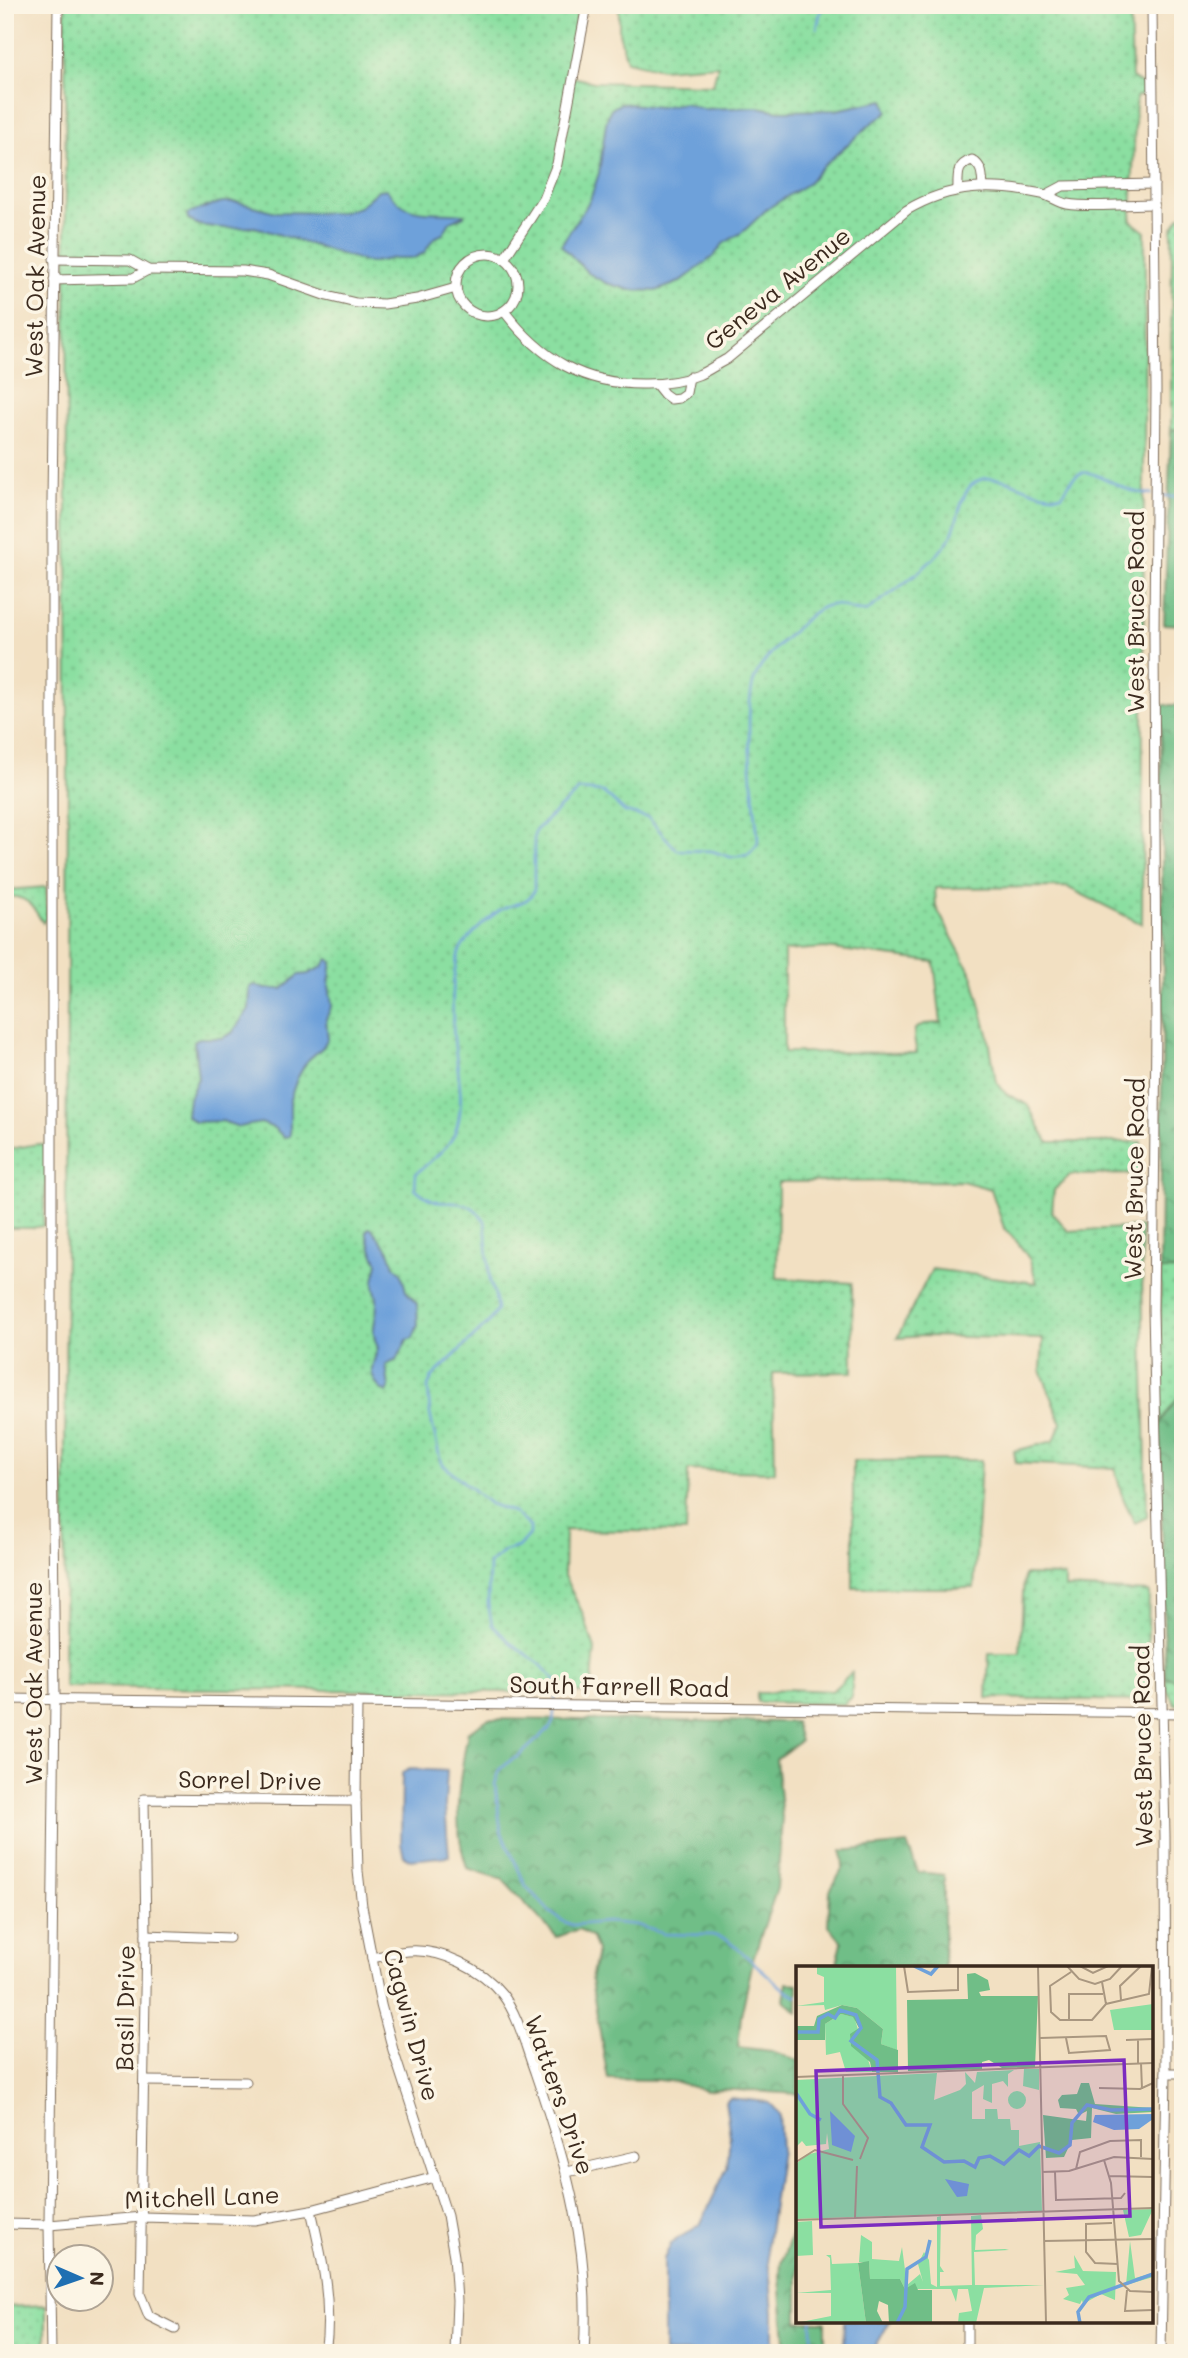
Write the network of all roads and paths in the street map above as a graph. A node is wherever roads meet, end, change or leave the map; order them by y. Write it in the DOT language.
graph roads {
  1 [pos="58,5"];
  2 [pos="587,5"];
  3 [pos="1152,5"];
  4 [pos="1154,184"];
  5 [pos="983,188"];
  6 [pos="958,190"];
  7 [pos="1046,195"];
  8 [pos="1154,204"];
  9 [pos="503,259"];
  10 [pos="54,260"];
  11 [pos="148,270"];
  12 [pos="54,280"];
  13 [pos="456,288"];
  14 [pos="503,311"];
  15 [pos="688,377"];
  16 [pos="656,384"];
  17 [pos="5,1699"];
  18 [pos="55,1699"];
  19 [pos="358,1703"];
  20 [pos="1162,1713"];
  21 [pos="1183,1713"];
  22 [pos="144,1798"];
  23 [pos="356,1801"];
  24 [pos="146,1935"];
  25 [pos="229,1938"];
  26 [pos="372,1958"];
  27 [pos="1166,2073"];
  28 [pos="1183,2073"];
  29 [pos="144,2081"];
  30 [pos="246,2082"];
  31 [pos="636,2156"];
  32 [pos="567,2172"];
  33 [pos="435,2176"];
  34 [pos="311,2210"];
  35 [pos="142,2217"];
  36 [pos="5,2224"];
  37 [pos="49,2225"];
  38 [pos="967,2323"];
  39 [pos="175,2329"];
  40 [pos="51,2353"];
  41 [pos="325,2353"];
  42 [pos="455,2353"];
  43 [pos="584,2353"];
  44 [pos="967,2353"];
  45 [pos="1161,2353"];
  1 -- 10 [label="street, West Oak Avenue"];
  2 -- 9 [label="street"];
  3 -- 4 [label="street, West Bruce Road"];
  4 -- 7 [label="street, Geneva Avenue"];
  4 -- 8 [label="street, West Bruce Road"];
  5 -- 6 [label="street, Geneva Avenue"];
  5 -- 6 [label="street"];
  5 -- 7 [label="street, Geneva Avenue"];
  6 -- 15 [label="street, Geneva Avenue"];
  7 -- 8 [label="street, Geneva Avenue"];
  8 -- 20 [label="street, West Bruce Road"];
  9 -- 13 [label="street"];
  9 -- 14 [label="street"];
  10 -- 11 [label="street"];
  10 -- 12 [label="street, West Oak Avenue"];
  11 -- 12 [label="street"];
  11 -- 13 [label="street"];
  12 -- 18 [label="street, West Oak Avenue"];
  13 -- 14 [label="street"];
  14 -- 16 [label="street, Geneva Avenue"];
  15 -- 16 [label="street, Geneva Avenue"];
  15 -- 16 [label="street"];
  17 -- 18 [label="street, South Farrell Road"];
  18 -- 19 [label="street, South Farrell Road"];
  18 -- 37 [label="street, West Oak Avenue"];
  19 -- 20 [label="street, South Farrell Road"];
  19 -- 23 [label="street, Cagwin Drive"];
  20 -- 21 [label="street, South Farrell Road"];
  20 -- 27 [label="street, West Bruce Road"];
  22 -- 23 [label="street, Sorrel Drive"];
  22 -- 24 [label="street, Basil Drive"];
  23 -- 26 [label="street, Cagwin Drive"];
  24 -- 25 [label="street"];
  24 -- 29 [label="street, Basil Drive"];
  26 -- 32 [label="street, Watters Drive"];
  26 -- 33 [label="street, Cagwin Drive"];
  27 -- 28 [label="street"];
  27 -- 45 [label="street, West Bruce Road"];
  29 -- 30 [label="street"];
  29 -- 35 [label="street, Basil Drive"];
  31 -- 32 [label="street"];
  32 -- 43 [label="street, Watters Drive"];
  33 -- 34 [label="street, Mitchell Lane"];
  33 -- 42 [label="street, Cagwin Drive"];
  34 -- 35 [label="street, Mitchell Lane"];
  34 -- 41 [label="street"];
  35 -- 37 [label="street, Mitchell Lane"];
  35 -- 39 [label="street, Basil Drive"];
  36 -- 37 [label="street, Mitchell Lane"];
  37 -- 40 [label="street, West Oak Avenue"];
  38 -- 44 [label="street"];
}
